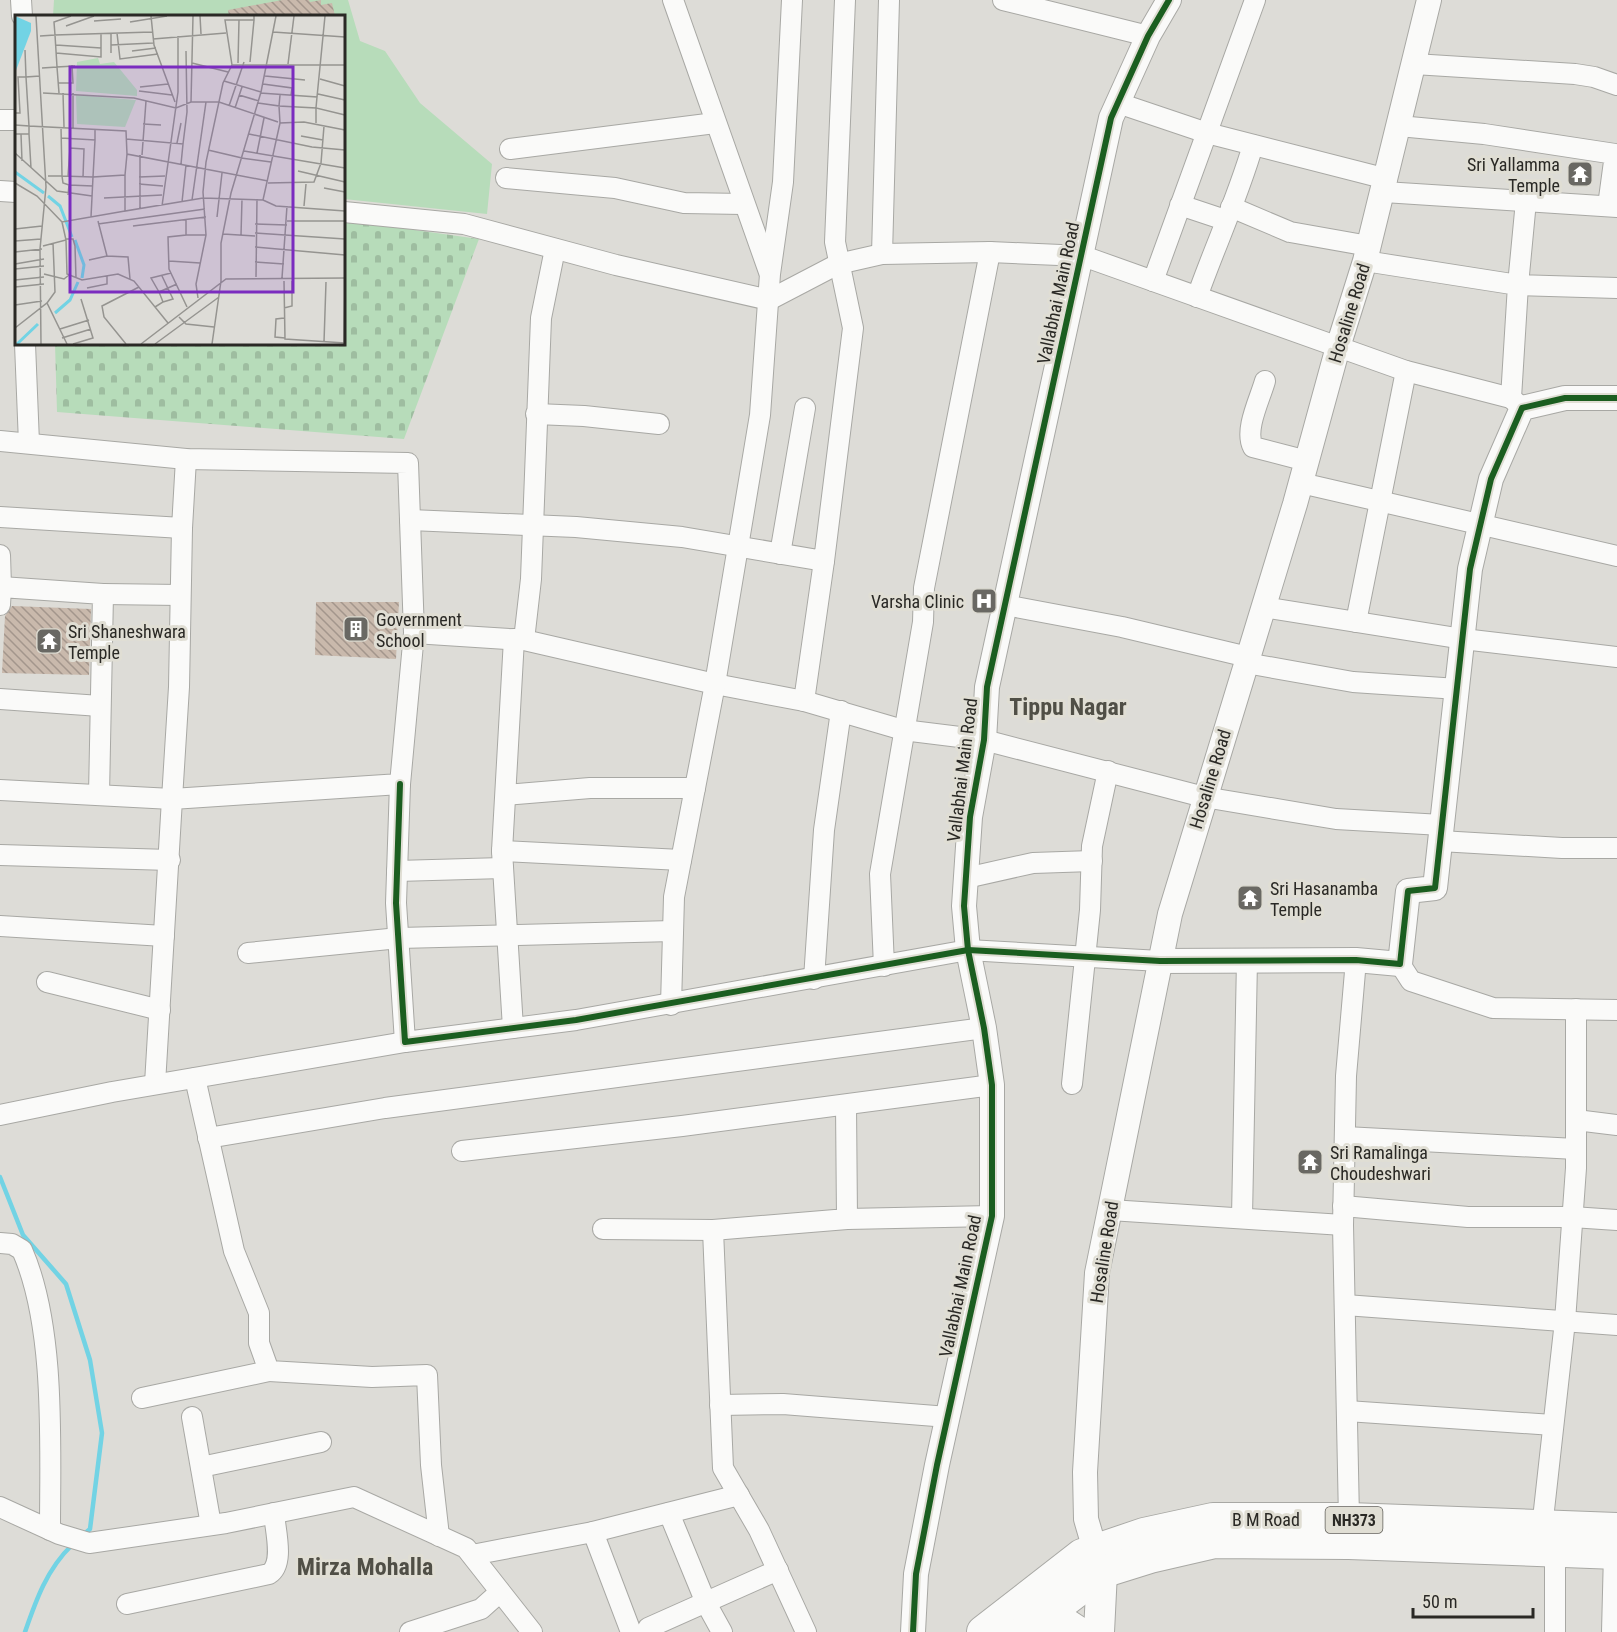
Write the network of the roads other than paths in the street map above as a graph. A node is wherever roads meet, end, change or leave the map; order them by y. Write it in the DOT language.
graph roads {
  1 [pos="21,0"];
  2 [pos="673,0"];
  3 [pos="792,0"];
  4 [pos="845,0"];
  5 [pos="889,0"];
  6 [pos="1004,0"];
  7 [pos="1168,0"];
  8 [pos="1255,0"];
  9 [pos="1429,0"];
  10 [pos="22,15"];
  11 [pos="1148,36"];
  12 [pos="1414,64"];
  13 [pos="1617,85"];
  14 [pos="1118,102"];
  15 [pos="715,123"];
  16 [pos="1399,126"];
  17 [pos="1207,134"];
  18 [pos="1253,145"];
  19 [pos="510,149"];
  20 [pos="506,178"];
  21 [pos="1385,185"];
  22 [pos="0,191"];
  23 [pos="15,192"];
  24 [pos="1526,201"];
  25 [pos="743,204"];
  26 [pos="1180,205"];
  27 [pos="1613,206"];
  28 [pos="345,212"];
  29 [pos="1228,214"];
  30 [pos="555,249"];
  31 [pos="990,252"];
  32 [pos="882,254"];
  33 [pos="1367,254"];
  34 [pos="1083,256"];
  35 [pos="838,264"];
  36 [pos="770,274"];
  37 [pos="1153,281"];
  38 [pos="1518,285"];
  39 [pos="1617,288"];
  40 [pos="1197,297"];
  41 [pos="769,300"];
  42 [pos="25,345"];
  43 [pos="1338,347"];
  44 [pos="1406,371"];
  45 [pos="1265,381"];
  46 [pos="1617,398"];
  47 [pos="1516,403"];
  48 [pos="805,408"];
  49 [pos="536,414"];
  50 [pos="659,424"];
  51 [pos="0,441"];
  52 [pos="28,443"];
  53 [pos="186,459"];
  54 [pos="1304,472"];
  55 [pos="1378,502"];
  56 [pos="0,517"];
  57 [pos="410,520"];
  58 [pos="1481,523"];
  59 [pos="532,525"];
  60 [pos="182,528"];
  61 [pos="737,547"];
  62 [pos="780,554"];
  63 [pos="0,555"];
  64 [pos="1617,556"];
  65 [pos="824,561"];
  66 [pos="104,594"];
  67 [pos="180,595"];
  68 [pos="1,596"];
  69 [pos="1005,605"];
  70 [pos="1263,607"];
  71 [pos="1356,621"];
  72 [pos="414,633"];
  73 [pos="1463,639"];
  74 [pos="519,640"];
  75 [pos="1617,657"];
  76 [pos="1247,660"];
  77 [pos="715,684"];
  78 [pos="1458,690"];
  79 [pos="0,699"];
  80 [pos="804,701"];
  81 [pos="100,706"];
  82 [pos="841,711"];
  83 [pos="903,730"];
  84 [pos="984,740"];
  85 [pos="1108,771"];
  86 [pos="400,784"];
  87 [pos="695,788"];
  88 [pos="0,790"];
  89 [pos="99,795"];
  90 [pos="506,795"];
  91 [pos="1204,797"];
  92 [pos="172,799"];
  93 [pos="1441,833"];
  94 [pos="1617,848"];
  95 [pos="0,855"];
  96 [pos="170,860"];
  97 [pos="502,860"];
  98 [pos="681,860"];
  99 [pos="1092,861"];
  100 [pos="397,871"];
  101 [pos="966,878"];
  102 [pos="0,926"];
  103 [pos="673,931"];
  104 [pos="507,933"];
  105 [pos="164,936"];
  106 [pos="399,938"];
  107 [pos="968,950"];
  108 [pos="248,953"];
  109 [pos="1085,958"];
  110 [pos="1247,960"];
  111 [pos="1356,960"];
  112 [pos="1160,962"];
  113 [pos="1400,964"];
  114 [pos="884,966"];
  115 [pos="814,979"];
  116 [pos="47,982"];
  117 [pos="671,1005"];
  118 [pos="1576,1009"];
  119 [pos="159,1010"];
  120 [pos="1617,1010"];
  121 [pos="513,1028"];
  122 [pos="984,1028"];
  123 [pos="405,1042"];
  124 [pos="195,1078"];
  125 [pos="155,1084"];
  126 [pos="1072,1084"];
  127 [pos="992,1086"];
  128 [pos="846,1105"];
  129 [pos="1,1115"];
  130 [pos="1575,1120"];
  131 [pos="1617,1125"];
  132 [pos="1345,1137"];
  133 [pos="207,1138"];
  134 [pos="1576,1149"];
  135 [pos="462,1150"];
  136 [pos="1110,1210"];
  137 [pos="992,1216"];
  138 [pos="1343,1216"];
  139 [pos="1242,1217"];
  140 [pos="1572,1217"];
  141 [pos="847,1219"];
  142 [pos="1617,1220"];
  143 [pos="603,1229"];
  144 [pos="713,1230"];
  145 [pos="0,1243"];
  146 [pos="1345,1305"];
  147 [pos="1565,1321"];
  148 [pos="1617,1325"];
  149 [pos="270,1371"];
  150 [pos="142,1398"];
  151 [pos="720,1405"];
  152 [pos="1347,1411"];
  153 [pos="192,1417"];
  154 [pos="948,1418"];
  155 [pos="1553,1425"];
  156 [pos="321,1442"];
  157 [pos="201,1467"];
  158 [pos="739,1495"];
  159 [pos="0,1507"];
  160 [pos="274,1513"];
  161 [pos="669,1513"];
  162 [pos="211,1525"];
  163 [pos="1349,1531"];
  164 [pos="54,1532"];
  165 [pos="593,1532"];
  166 [pos="439,1536"];
  167 [pos="1549,1540"];
  168 [pos="1616,1545"];
  169 [pos="472,1555"];
  170 [pos="1098,1561"];
  171 [pos="778,1570"];
  172 [pos="500,1592"];
  173 [pos="706,1603"];
  174 [pos="127,1604"];
  175 [pos="1048,1613"];
  176 [pos="642,1631"];
  177 [pos="410,1632"];
  178 [pos="532,1632"];
  179 [pos="722,1632"];
  180 [pos="806,1632"];
  181 [pos="913,1632"];
  182 [pos="983,1632"];
  183 [pos="1023,1632"];
  184 [pos="1077,1632"];
  185 [pos="1099,1632"];
  186 [pos="1555,1632"];
  187 [pos="1612,1632"];
  1 -- 10 [label="street"];
  2 -- 15 [label="street"];
  3 -- 36 [label="street"];
  4 -- 35 [label="street"];
  5 -- 32 [label="street"];
  6 -- 11 [label="street"];
  7 -- 11 [label="street, Vallabhai Main Road"];
  8 -- 17 [label="street"];
  9 -- 12 [label="street, Hosaline Road"];
  11 -- 14 [label="street, Vallabhai Main Road"];
  12 -- 13 [label="street"];
  12 -- 16 [label="street, Hosaline Road"];
  14 -- 17 [label="street"];
  14 -- 34 [label="street, Vallabhai Main Road"];
  15 -- 19 [label="street"];
  15 -- 25 [label="street"];
  16 -- 21 [label="street, Hosaline Road"];
  16 -- 27 [label="street"];
  17 -- 18 [label="street"];
  17 -- 26 [label="street"];
  18 -- 21 [label="street"];
  18 -- 29 [label="street"];
  20 -- 25 [label="street"];
  21 -- 24 [label="street"];
  21 -- 33 [label="street, Hosaline Road"];
  22 -- 23 [label="street"];
  24 -- 27 [label="street"];
  24 -- 38 [label="street"];
  25 -- 36 [label="street"];
  26 -- 29 [label="street"];
  26 -- 37 [label="street"];
  28 -- 30 [label="street"];
  29 -- 33 [label="street"];
  29 -- 40 [label="street"];
  30 -- 41 [label="street"];
  30 -- 49 [label="street"];
  31 -- 32 [label="street"];
  31 -- 34 [label="street"];
  31 -- 83 [label="street"];
  32 -- 35 [label="street"];
  33 -- 38 [label="street"];
  33 -- 43 [label="street, Hosaline Road"];
  34 -- 37 [label="street"];
  34 -- 69 [label="street, Vallabhai Main Road"];
  35 -- 41 [label="street"];
  35 -- 65 [label="street"];
  36 -- 41 [label="street"];
  37 -- 40 [label="street"];
  38 -- 39 [label="street"];
  38 -- 47 [label="street"];
  40 -- 43 [label="street"];
  41 -- 61 [label="street"];
  42 -- 52 [label="street"];
  43 -- 44 [label="street"];
  43 -- 54 [label="street, Hosaline Road"];
  44 -- 47 [label="street"];
  44 -- 55 [label="street"];
  45 -- 54 [label="street"];
  46 -- 47 [label="street"];
  47 -- 58 [label="street"];
  48 -- 62 [label="street"];
  49 -- 50 [label="street"];
  49 -- 59 [label="street"];
  51 -- 52 [label="street"];
  52 -- 53 [label="street"];
  53 -- 57 [label="street"];
  53 -- 60 [label="street"];
  54 -- 55 [label="street"];
  54 -- 70 [label="street, Hosaline Road"];
  55 -- 58 [label="street"];
  55 -- 71 [label="street"];
  56 -- 60 [label="street"];
  57 -- 59 [label="street"];
  57 -- 72 [label="street"];
  58 -- 64 [label="street"];
  58 -- 73 [label="street"];
  59 -- 61 [label="street"];
  59 -- 74 [label="street"];
  60 -- 67 [label="street"];
  61 -- 62 [label="street"];
  61 -- 77 [label="street"];
  62 -- 65 [label="street"];
  63 -- 68 [label="street"];
  65 -- 80 [label="street"];
  66 -- 67 [label="street"];
  66 -- 68 [label="street"];
  66 -- 81 [label="street"];
  67 -- 92 [label="street"];
  69 -- 76 [label="street"];
  69 -- 84 [label="street, Vallabhai Main Road"];
  70 -- 71 [label="street"];
  70 -- 76 [label="street, Hosaline Road"];
  71 -- 73 [label="street"];
  72 -- 74 [label="street"];
  72 -- 86 [label="street"];
  73 -- 75 [label="street"];
  73 -- 78 [label="street"];
  74 -- 77 [label="street"];
  74 -- 90 [label="street"];
  76 -- 78 [label="street"];
  76 -- 91 [label="street, Hosaline Road"];
  77 -- 80 [label="street"];
  77 -- 87 [label="street"];
  78 -- 93 [label="street"];
  79 -- 81 [label="street"];
  80 -- 82 [label="street"];
  81 -- 89 [label="street"];
  82 -- 83 [label="street"];
  82 -- 115 [label="street"];
  83 -- 84 [label="street"];
  83 -- 114 [label="street"];
  84 -- 85 [label="street"];
  84 -- 101 [label="street, Vallabhai Main Road"];
  85 -- 91 [label="street"];
  85 -- 99 [label="street"];
  86 -- 92 [label="street"];
  86 -- 100 [label="street"];
  87 -- 90 [label="street"];
  87 -- 98 [label="street"];
  88 -- 89 [label="street"];
  89 -- 92 [label="street"];
  90 -- 97 [label="street"];
  91 -- 93 [label="street"];
  91 -- 112 [label="street, Hosaline Road"];
  92 -- 96 [label="street"];
  93 -- 94 [label="street"];
  93 -- 113 [label="street"];
  95 -- 96 [label="street"];
  96 -- 105 [label="street"];
  97 -- 98 [label="street"];
  97 -- 100 [label="street"];
  97 -- 104 [label="street"];
  98 -- 103 [label="street"];
  99 -- 101 [label="street"];
  99 -- 109 [label="street"];
  100 -- 106 [label="street"];
  101 -- 107 [label="street, Vallabhai Main Road"];
  102 -- 105 [label="street"];
  103 -- 104 [label="street"];
  103 -- 117 [label="street"];
  104 -- 106 [label="street"];
  104 -- 121 [label="street"];
  105 -- 119 [label="street"];
  106 -- 108 [label="street"];
  106 -- 123 [label="street"];
  107 -- 109 [label="street"];
  107 -- 114 [label="street"];
  107 -- 122 [label="street, Vallabhai Main Road"];
  109 -- 112 [label="street"];
  109 -- 126 [label="street"];
  110 -- 111 [label="street"];
  110 -- 112 [label="street"];
  110 -- 139 [label="street"];
  111 -- 113 [label="street"];
  111 -- 132 [label="street"];
  112 -- 136 [label="street, Hosaline Road"];
  113 -- 118 [label="street"];
  114 -- 115 [label="street"];
  115 -- 117 [label="street"];
  116 -- 119 [label="street"];
  117 -- 121 [label="street"];
  118 -- 120 [label="street"];
  118 -- 130 [label="street"];
  119 -- 125 [label="street"];
  121 -- 123 [label="street"];
  122 -- 127 [label="street, Vallabhai Main Road"];
  122 -- 133 [label="street"];
  123 -- 124 [label="street"];
  124 -- 125 [label="street"];
  124 -- 133 [label="street"];
  125 -- 129 [label="street"];
  127 -- 128 [label="street"];
  127 -- 137 [label="street, Vallabhai Main Road"];
  128 -- 135 [label="street"];
  128 -- 141 [label="street"];
  130 -- 131 [label="street"];
  130 -- 134 [label="street"];
  132 -- 134 [label="street"];
  132 -- 138 [label="street"];
  133 -- 149 [label="street"];
  134 -- 140 [label="street"];
  136 -- 139 [label="street"];
  136 -- 170 [label="street, Hosaline Road"];
  137 -- 141 [label="street"];
  137 -- 154 [label="street, Vallabhai Main Road"];
  138 -- 139 [label="street"];
  138 -- 140 [label="street"];
  138 -- 146 [label="street"];
  140 -- 142 [label="street"];
  140 -- 147 [label="street"];
  141 -- 144 [label="street"];
  143 -- 144 [label="street"];
  144 -- 151 [label="street"];
  145 -- 164 [label="street"];
  146 -- 147 [label="street"];
  146 -- 152 [label="street"];
  147 -- 148 [label="street"];
  147 -- 155 [label="street"];
  149 -- 150 [label="street"];
  149 -- 166 [label="street"];
  151 -- 154 [label="street"];
  151 -- 158 [label="street"];
  152 -- 155 [label="street"];
  152 -- 163 [label="street"];
  153 -- 157 [label="street"];
  154 -- 181 [label="street, Vallabhai Main Road"];
  155 -- 167 [label="street"];
  156 -- 157 [label="street"];
  157 -- 162 [label="street"];
  158 -- 161 [label="street"];
  158 -- 171 [label="street"];
  159 -- 164 [label="street"];
  160 -- 162 [label="street"];
  160 -- 166 [label="street"];
  160 -- 174 [label="street"];
  161 -- 165 [label="street"];
  161 -- 173 [label="street"];
  162 -- 164 [label="street"];
  163 -- 167 [label="highway, B M Road / NH373"];
  163 -- 170 [label="highway, B M Road / NH373"];
  165 -- 169 [label="street"];
  165 -- 176 [label="street"];
  166 -- 169 [label="street"];
  167 -- 168 [label="highway, B M Road / NH373"];
  167 -- 186 [label="street"];
  168 -- 187 [label="street"];
  169 -- 172 [label="street"];
  170 -- 175 [label="highway, B M Road / NH373"];
  170 -- 182 [label="highway, B M Road / NH373"];
  170 -- 185 [label="main road"];
  171 -- 173 [label="street"];
  171 -- 180 [label="street"];
  172 -- 177 [label="street"];
  172 -- 178 [label="street"];
  173 -- 176 [label="street"];
  173 -- 179 [label="street"];
  175 -- 183 [label="highway, B M Road / NH373"];
  175 -- 184 [label="highway"];
}
